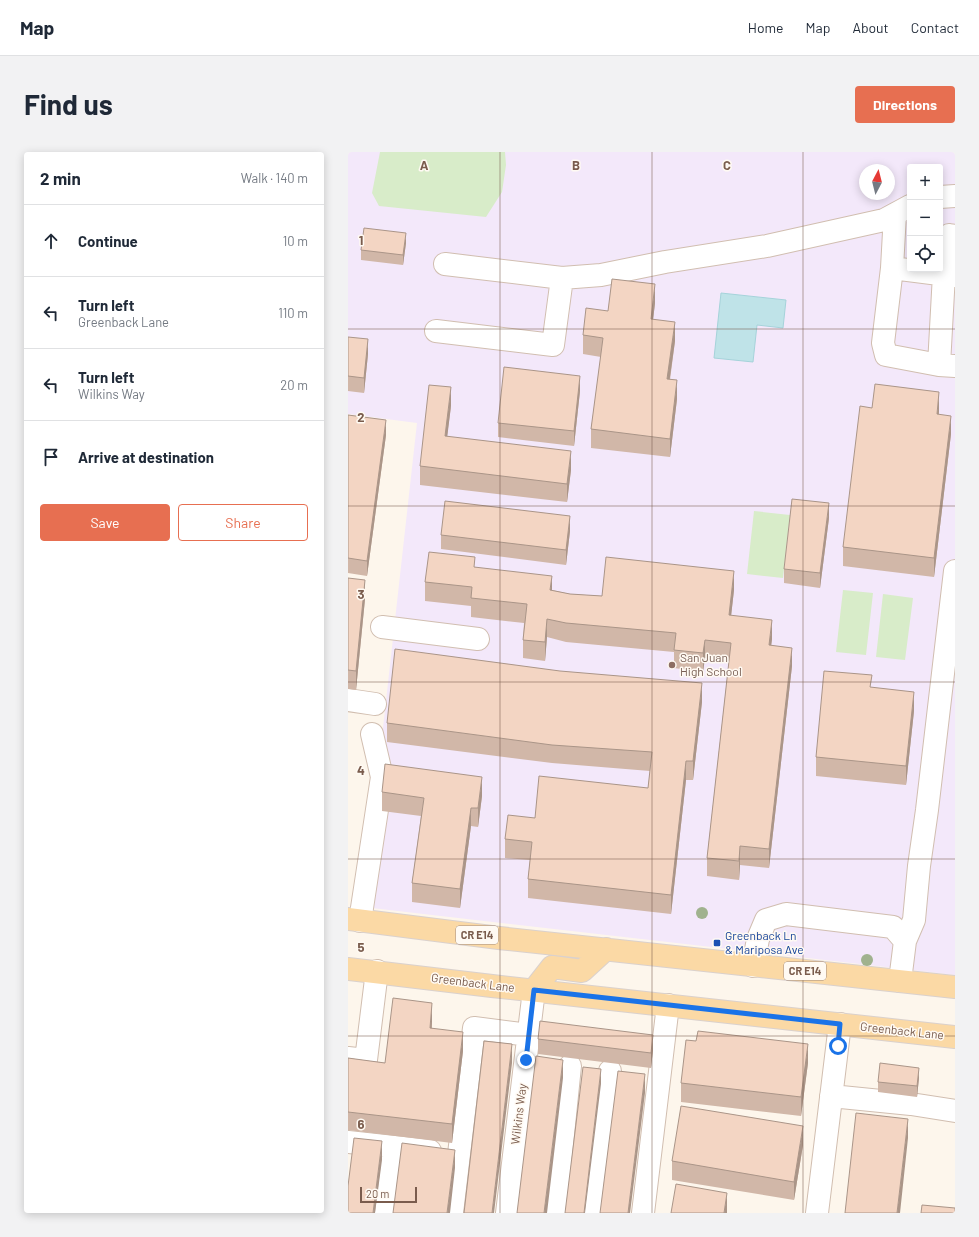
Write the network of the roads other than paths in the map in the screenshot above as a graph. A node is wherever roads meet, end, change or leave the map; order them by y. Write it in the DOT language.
graph roads {
  1 [pos="955,196"];
  2 [pos="943,197"];
  3 [pos="903,210"];
  4 [pos="955,236"];
  5 [pos="445,264"];
  6 [pos="892,273"];
  7 [pos="950,275"];
  8 [pos="562,278"];
  9 [pos="436,331"];
  10 [pos="947,365"];
  11 [pos="955,571"];
  12 [pos="382,627"];
  13 [pos="478,639"];
  14 [pos="348,700"];
  15 [pos="375,704"];
  16 [pos="372,734"];
  17 [pos="354,920"];
  18 [pos="905,941"];
  19 [pos="606,949"];
  20 [pos="753,966"];
  21 [pos="348,969"];
  22 [pos="377,971"];
  23 [pos="900,981"];
  24 [pos="955,987"];
  25 [pos="534,990"];
  26 [pos="668,1005"];
  27 [pos="840,1024"];
  28 [pos="529,1035"];
  29 [pos="955,1037"];
  30 [pos="348,1058"];
  31 [pos="547,1063"];
  32 [pos="635,1074"];
  33 [pos="831,1096"];
  34 [pos="955,1111"];
  35 [pos="348,1142"];
  36 [pos="394,1147"];
  37 [pos="459,1154"];
  38 [pos="386,1213"];
  39 [pos="452,1213"];
  40 [pos="507,1213"];
  41 [pos="555,1213"];
  42 [pos="595,1213"];
  43 [pos="643,1213"];
  44 [pos="817,1213"];
  1 -- 2 [label="street"];
  3 -- 6 [label="street"];
  3 -- 8 [label="street"];
  4 -- 7 [label="street"];
  5 -- 8 [label="street"];
  6 -- 7 [label="street"];
  6 -- 10 [label="street"];
  7 -- 10 [label="street"];
  8 -- 9 [label="street"];
  11 -- 18 [label="street"];
  12 -- 13 [label="street"];
  14 -- 15 [label="street"];
  16 -- 17 [label="street"];
  17 -- 19 [label="main road, CR E14"];
  18 -- 20 [label="street"];
  18 -- 23 [label="street"];
  19 -- 20 [label="main road, CR E14"];
  19 -- 25 [label="main road"];
  20 -- 23 [label="main road, CR E14"];
  21 -- 22 [label="main road, Greenback Lane"];
  22 -- 25 [label="main road, Greenback Lane"];
  22 -- 30 [label="street"];
  23 -- 24 [label="main road, CR E14"];
  25 -- 26 [label="main road, Greenback Lane"];
  25 -- 28 [label="street, Wilkins Way"];
  26 -- 27 [label="main road, Greenback Lane"];
  26 -- 32 [label="street"];
  27 -- 29 [label="main road, Greenback Lane"];
  27 -- 33 [label="street"];
  28 -- 31 [label="street, Wilkins Way"];
  28 -- 37 [label="street"];
  31 -- 32 [label="street"];
  31 -- 40 [label="street, Wilkins Way"];
  31 -- 41 [label="street"];
  32 -- 42 [label="street"];
  32 -- 43 [label="street"];
  33 -- 34 [label="street"];
  33 -- 44 [label="street"];
  35 -- 36 [label="street"];
  36 -- 37 [label="street"];
  36 -- 38 [label="street"];
  37 -- 39 [label="street"];
}
